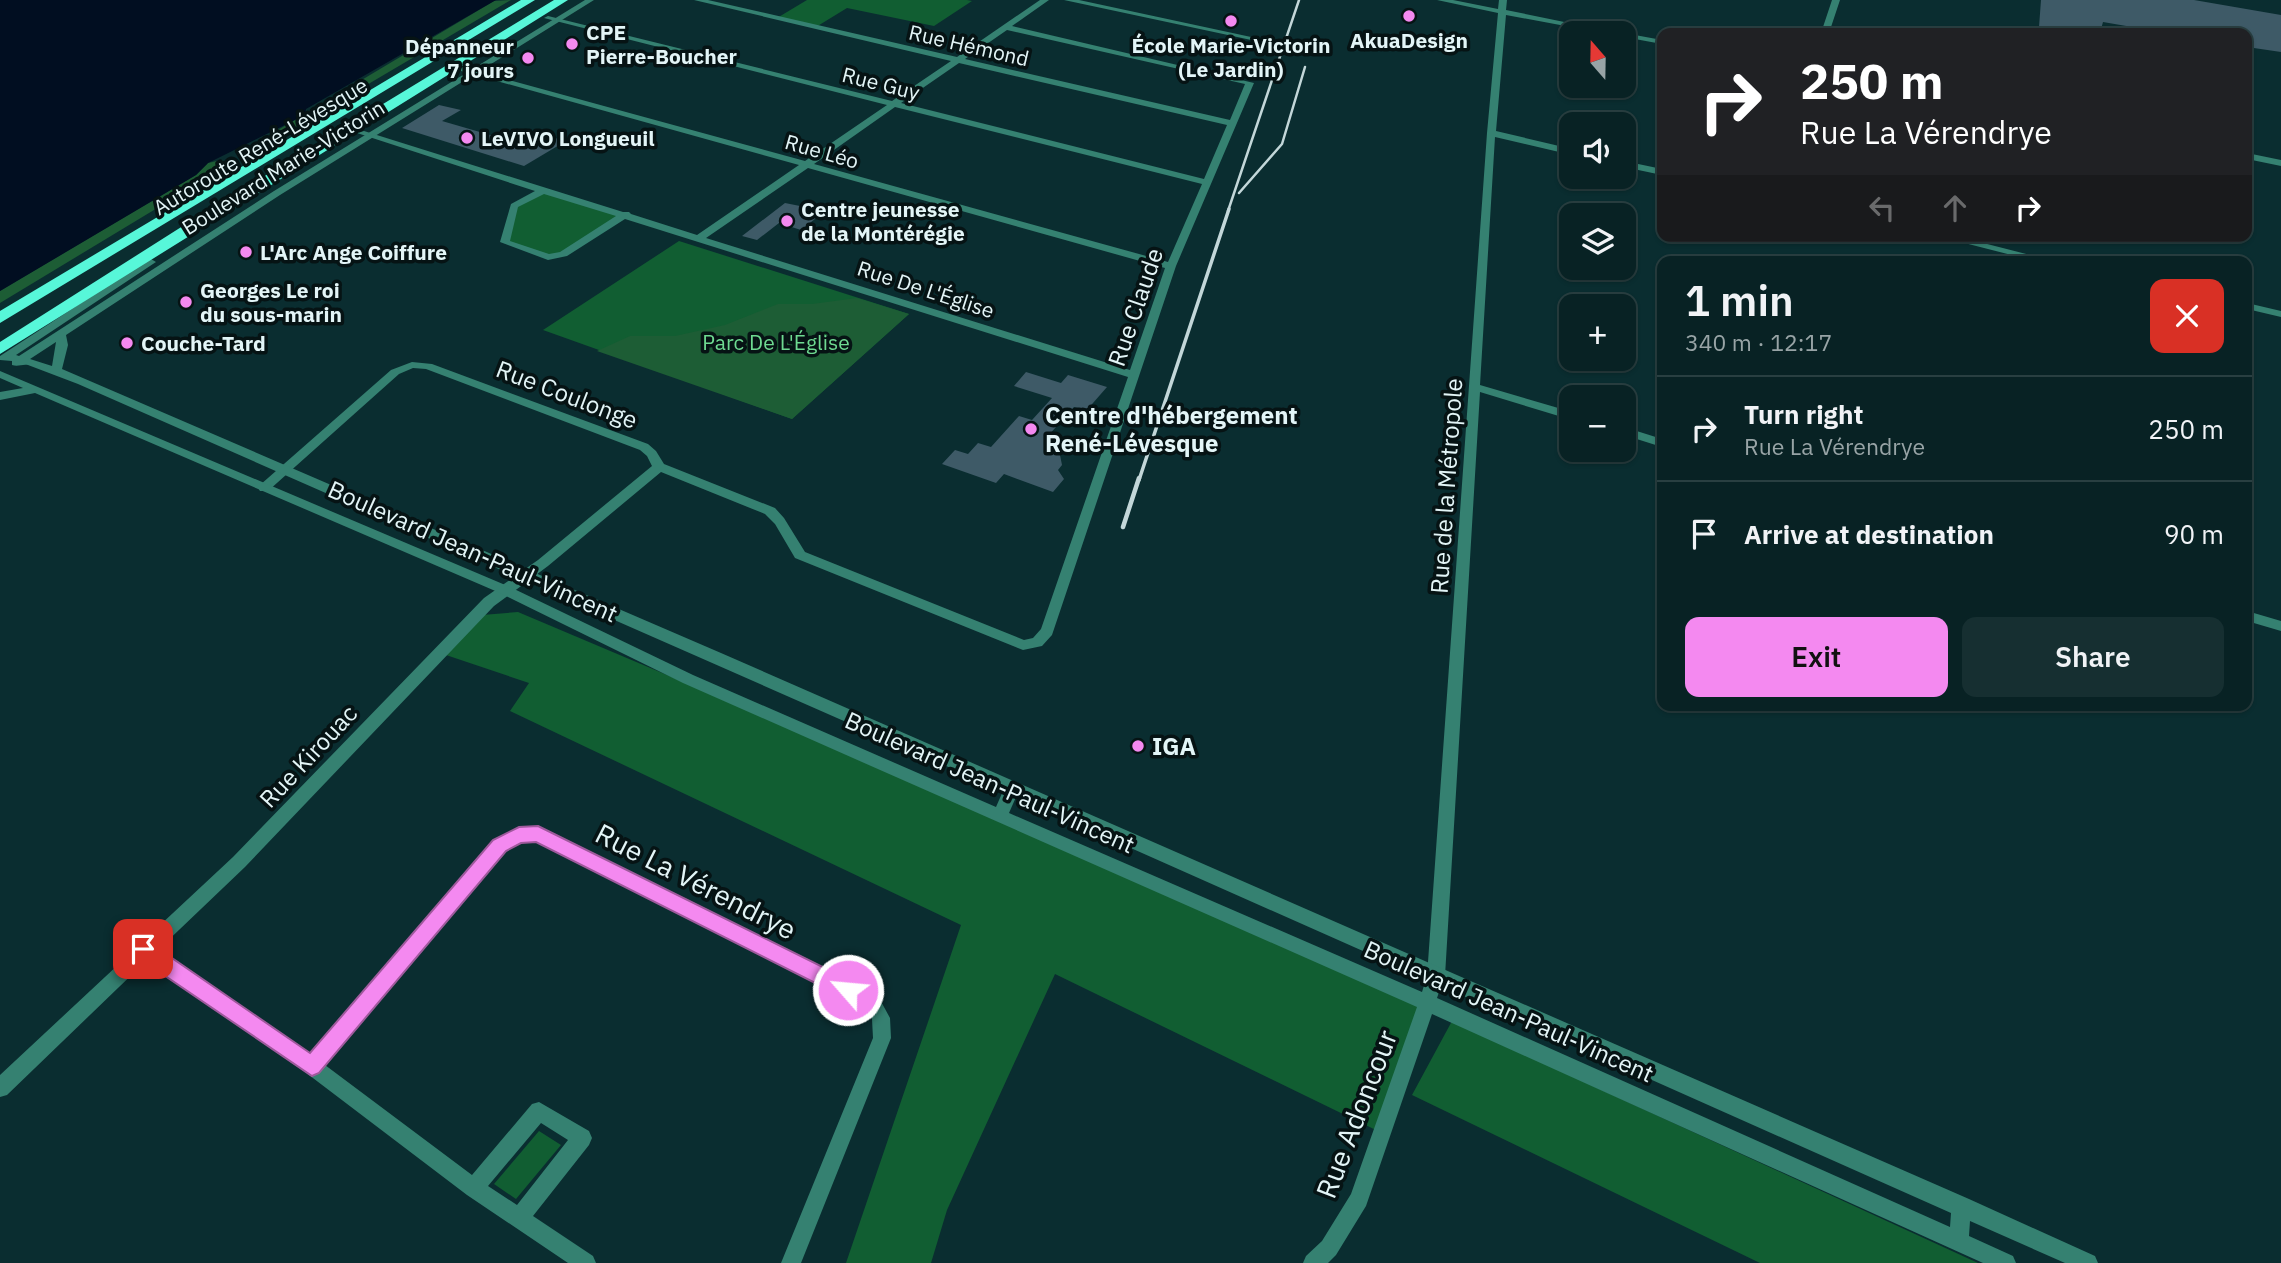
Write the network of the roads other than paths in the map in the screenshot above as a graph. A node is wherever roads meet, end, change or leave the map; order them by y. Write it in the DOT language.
graph roads {
  1 [pos="529,0"];
  2 [pos="544,0"];
  3 [pos="553,0"];
  4 [pos="562,0"];
  5 [pos="577,0"];
  6 [pos="590,0"];
  7 [pos="1045,0"];
  8 [pos="1068,0"];
  9 [pos="1441,0"];
  10 [pos="1836,0"];
  11 [pos="706,1"];
  12 [pos="1503,6"];
  13 [pos="548,18"];
  14 [pos="558,19"];
  15 [pos="1565,21"];
  16 [pos="1006,27"];
  17 [pos="1827,28"];
  18 [pos="1636,37"];
  19 [pos="1657,41"];
  20 [pos="1270,42"];
  21 [pos="958,60"];
  22 [pos="470,70"];
  23 [pos="893,104"];
  24 [pos="1231,123"];
  25 [pos="1491,133"];
  26 [pos="365,134"];
  27 [pos="1559,149"];
  28 [pos="2252,157"];
  29 [pos="2281,163"];
  30 [pos="806,165"];
  31 [pos="1636,167"];
  32 [pos="1657,172"];
  33 [pos="1206,182"];
  34 [pos="544,190"];
  35 [pos="626,214"];
  36 [pos="701,237"];
  37 [pos="1968,242"];
  38 [pos="2028,256"];
  39 [pos="1171,265"];
  40 [pos="2252,307"];
  41 [pos="2281,314"];
  42 [pos="0,318"];
  43 [pos="0,332"];
  44 [pos="60,333"];
  45 [pos="0,340"];
  46 [pos="2,355"];
  47 [pos="21,359"];
  48 [pos="56,371"];
  49 [pos="0,373"];
  50 [pos="1133,375"];
  51 [pos="1475,387"];
  52 [pos="38,389"];
  53 [pos="0,396"];
  54 [pos="1559,412"];
  55 [pos="1636,435"];
  56 [pos="1657,441"];
  57 [pos="659,467"];
  58 [pos="286,469"];
  59 [pos="264,488"];
  60 [pos="525,577"];
  61 [pos="505,590"];
  62 [pos="2252,617"];
  63 [pos="2281,626"];
  64 [pos="1047,631"];
  65 [pos="1012,789"];
  66 [pos="1000,816"];
  67 [pos="143,949"];
  68 [pos="1436,976"];
  69 [pos="1428,1003"];
  70 [pos="312,1066"];
  71 [pos="0,1088"];
  72 [pos="474,1188"];
  73 [pos="1962,1206"];
  74 [pos="519,1219"];
  75 [pos="1958,1242"];
  76 [pos="586,1263"];
  77 [pos="791,1263"];
  78 [pos="1313,1263"];
  79 [pos="2006,1263"];
  80 [pos="2088,1263"];
  1 -- 42 [label="highway, Autoroute René-Lévesque"];
  2 -- 43 [label="highway, Autoroute René-Lévesque"];
  3 -- 45 [label="highway"];
  4 -- 46 [label="highway"];
  5 -- 13 [label="street, Boulevard Marie-Victorin"];
  6 -- 14 [label="street, Boulevard Marie-Victorin"];
  7 -- 16 [label="street"];
  8 -- 20 [label="street"];
  9 -- 12 [label="street"];
  10 -- 17 [label="street"];
  11 -- 21 [label="street, Rue Hémond"];
  12 -- 15 [label="street"];
  12 -- 25 [label="street, Rue de la Métropole"];
  13 -- 14 [label="street, Rue Guy"];
  13 -- 22 [label="street, Boulevard Marie-Victorin"];
  14 -- 22 [label="street, Boulevard Marie-Victorin"];
  14 -- 23 [label="street, Rue Guy"];
  16 -- 21 [label="street"];
  16 -- 24 [label="street, Rue Claude"];
  18 -- 19 [label="street"];
  21 -- 23 [label="street"];
  21 -- 24 [label="street, Rue Hémond"];
  22 -- 26 [label="street, Boulevard Marie-Victorin"];
  22 -- 30 [label="street, Rue Léo"];
  23 -- 30 [label="street"];
  23 -- 33 [label="street, Rue Guy"];
  24 -- 33 [label="street, Rue Claude"];
  25 -- 27 [label="street"];
  25 -- 51 [label="street, Rue de la Métropole"];
  26 -- 34 [label="street, Rue De L'Église"];
  26 -- 44 [label="street, Boulevard Marie-Victorin"];
  26 -- 46 [label="street, Boulevard Marie-Victorin"];
  28 -- 29 [label="street"];
  30 -- 36 [label="street"];
  30 -- 39 [label="street, Rue Léo"];
  31 -- 32 [label="street"];
  33 -- 39 [label="street, Rue Claude"];
  34 -- 35 [label="street, Rue De L'Église"];
  34 -- 35 [label="street"];
  35 -- 36 [label="street, Rue De L'Église"];
  36 -- 50 [label="street, Rue De L'Église"];
  37 -- 38 [label="street"];
  39 -- 50 [label="street, Rue Claude"];
  40 -- 41 [label="street"];
  44 -- 47 [label="street, Boulevard Marie-Victorin"];
  44 -- 48 [label="street"];
  46 -- 47 [label="street, Boulevard Jean-Paul-Vincent"];
  47 -- 48 [label="street, Boulevard Jean-Paul-Vincent"];
  47 -- 49 [label="street, Boulevard Marie-Victorin"];
  48 -- 58 [label="street, Boulevard Jean-Paul-Vincent"];
  49 -- 52 [label="street, Boulevard Jean-Paul-Vincent"];
  50 -- 64 [label="street, Rue Claude"];
  51 -- 54 [label="street"];
  51 -- 68 [label="street, Rue de la Métropole"];
  52 -- 53 [label="street"];
  52 -- 59 [label="street, Boulevard Jean-Paul-Vincent"];
  55 -- 56 [label="street"];
  57 -- 58 [label="street, Rue Coulonge"];
  57 -- 60 [label="street, Rue Kirouac"];
  57 -- 64 [label="street, Rue Coulonge"];
  58 -- 59 [label="street, Rue Coulonge"];
  58 -- 60 [label="street, Boulevard Jean-Paul-Vincent"];
  59 -- 61 [label="street, Boulevard Jean-Paul-Vincent"];
  60 -- 61 [label="street, Rue Kirouac"];
  60 -- 65 [label="street, Boulevard Jean-Paul-Vincent"];
  61 -- 66 [label="street, Boulevard Jean-Paul-Vincent"];
  61 -- 67 [label="street, Rue Kirouac"];
  62 -- 63 [label="street"];
  65 -- 66 [label="street"];
  65 -- 68 [label="street, Boulevard Jean-Paul-Vincent"];
  66 -- 69 [label="street, Boulevard Jean-Paul-Vincent"];
  67 -- 70 [label="street"];
  67 -- 71 [label="street, Rue Kirouac"];
  68 -- 69 [label="street, Rue Adoncour"];
  68 -- 73 [label="street, Boulevard Jean-Paul-Vincent"];
  69 -- 75 [label="street, Boulevard Jean-Paul-Vincent"];
  69 -- 78 [label="street, Rue Adoncour"];
  70 -- 72 [label="street"];
  70 -- 77 [label="street, Rue La Vérendrye"];
  72 -- 74 [label="street"];
  72 -- 74 [label="street"];
  73 -- 75 [label="street"];
  73 -- 80 [label="street, Boulevard Jean-Paul-Vincent"];
  74 -- 76 [label="street"];
  75 -- 79 [label="street, Boulevard Jean-Paul-Vincent"];
}
